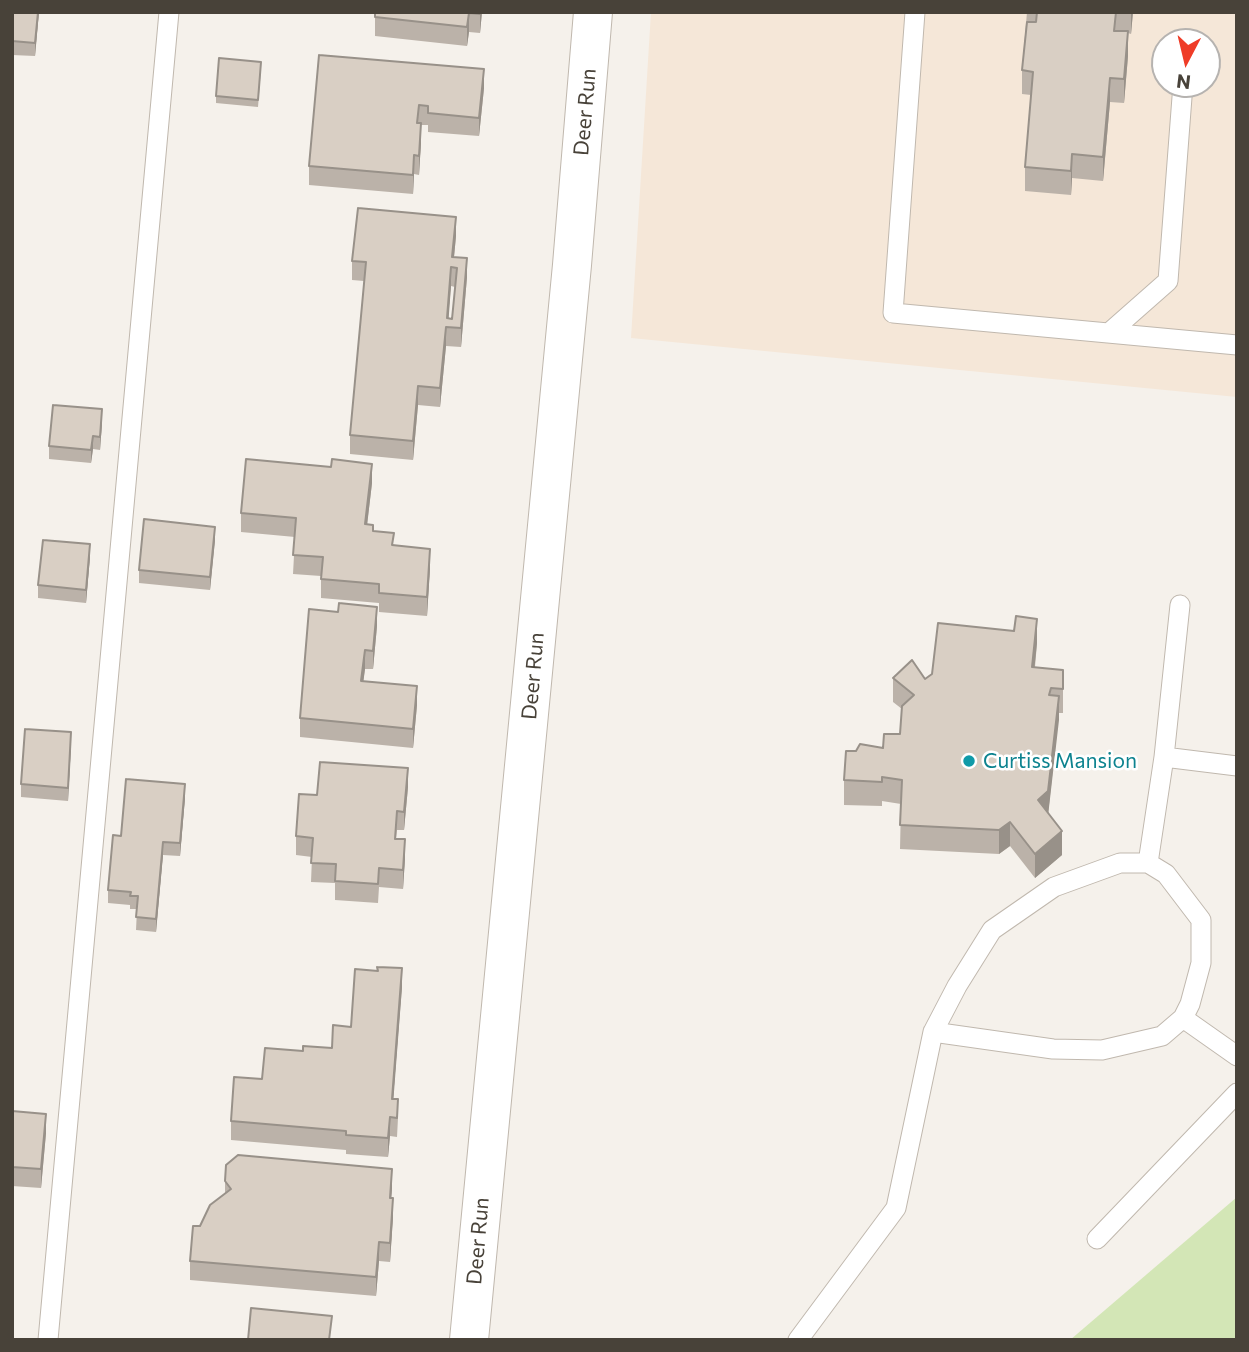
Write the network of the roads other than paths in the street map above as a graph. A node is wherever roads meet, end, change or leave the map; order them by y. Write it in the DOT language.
graph roads {
  1 [pos="169,12"];
  2 [pos="593,12"];
  3 [pos="915,12"];
  4 [pos="1182,98"];
  5 [pos="1109,333"];
  6 [pos="1237,345"];
  7 [pos="1180,605"];
  8 [pos="1164,757"];
  9 [pos="1237,766"];
  10 [pos="1148,863"];
  11 [pos="1183,1018"];
  12 [pos="933,1032"];
  13 [pos="1237,1056"];
  14 [pos="1237,1093"];
  15 [pos="1097,1239"];
  16 [pos="48,1340"];
  17 [pos="469,1340"];
  18 [pos="798,1340"];
  1 -- 16 [label="lane"];
  2 -- 17 [label="street, Deer Run"];
  3 -- 5 [label="lane"];
  4 -- 5 [label="lane"];
  5 -- 6 [label="lane"];
  7 -- 8 [label="lane"];
  8 -- 9 [label="lane"];
  8 -- 10 [label="lane"];
  10 -- 11 [label="lane"];
  10 -- 12 [label="lane"];
  11 -- 12 [label="lane"];
  11 -- 13 [label="lane"];
  12 -- 18 [label="lane"];
  14 -- 15 [label="lane"];
}
